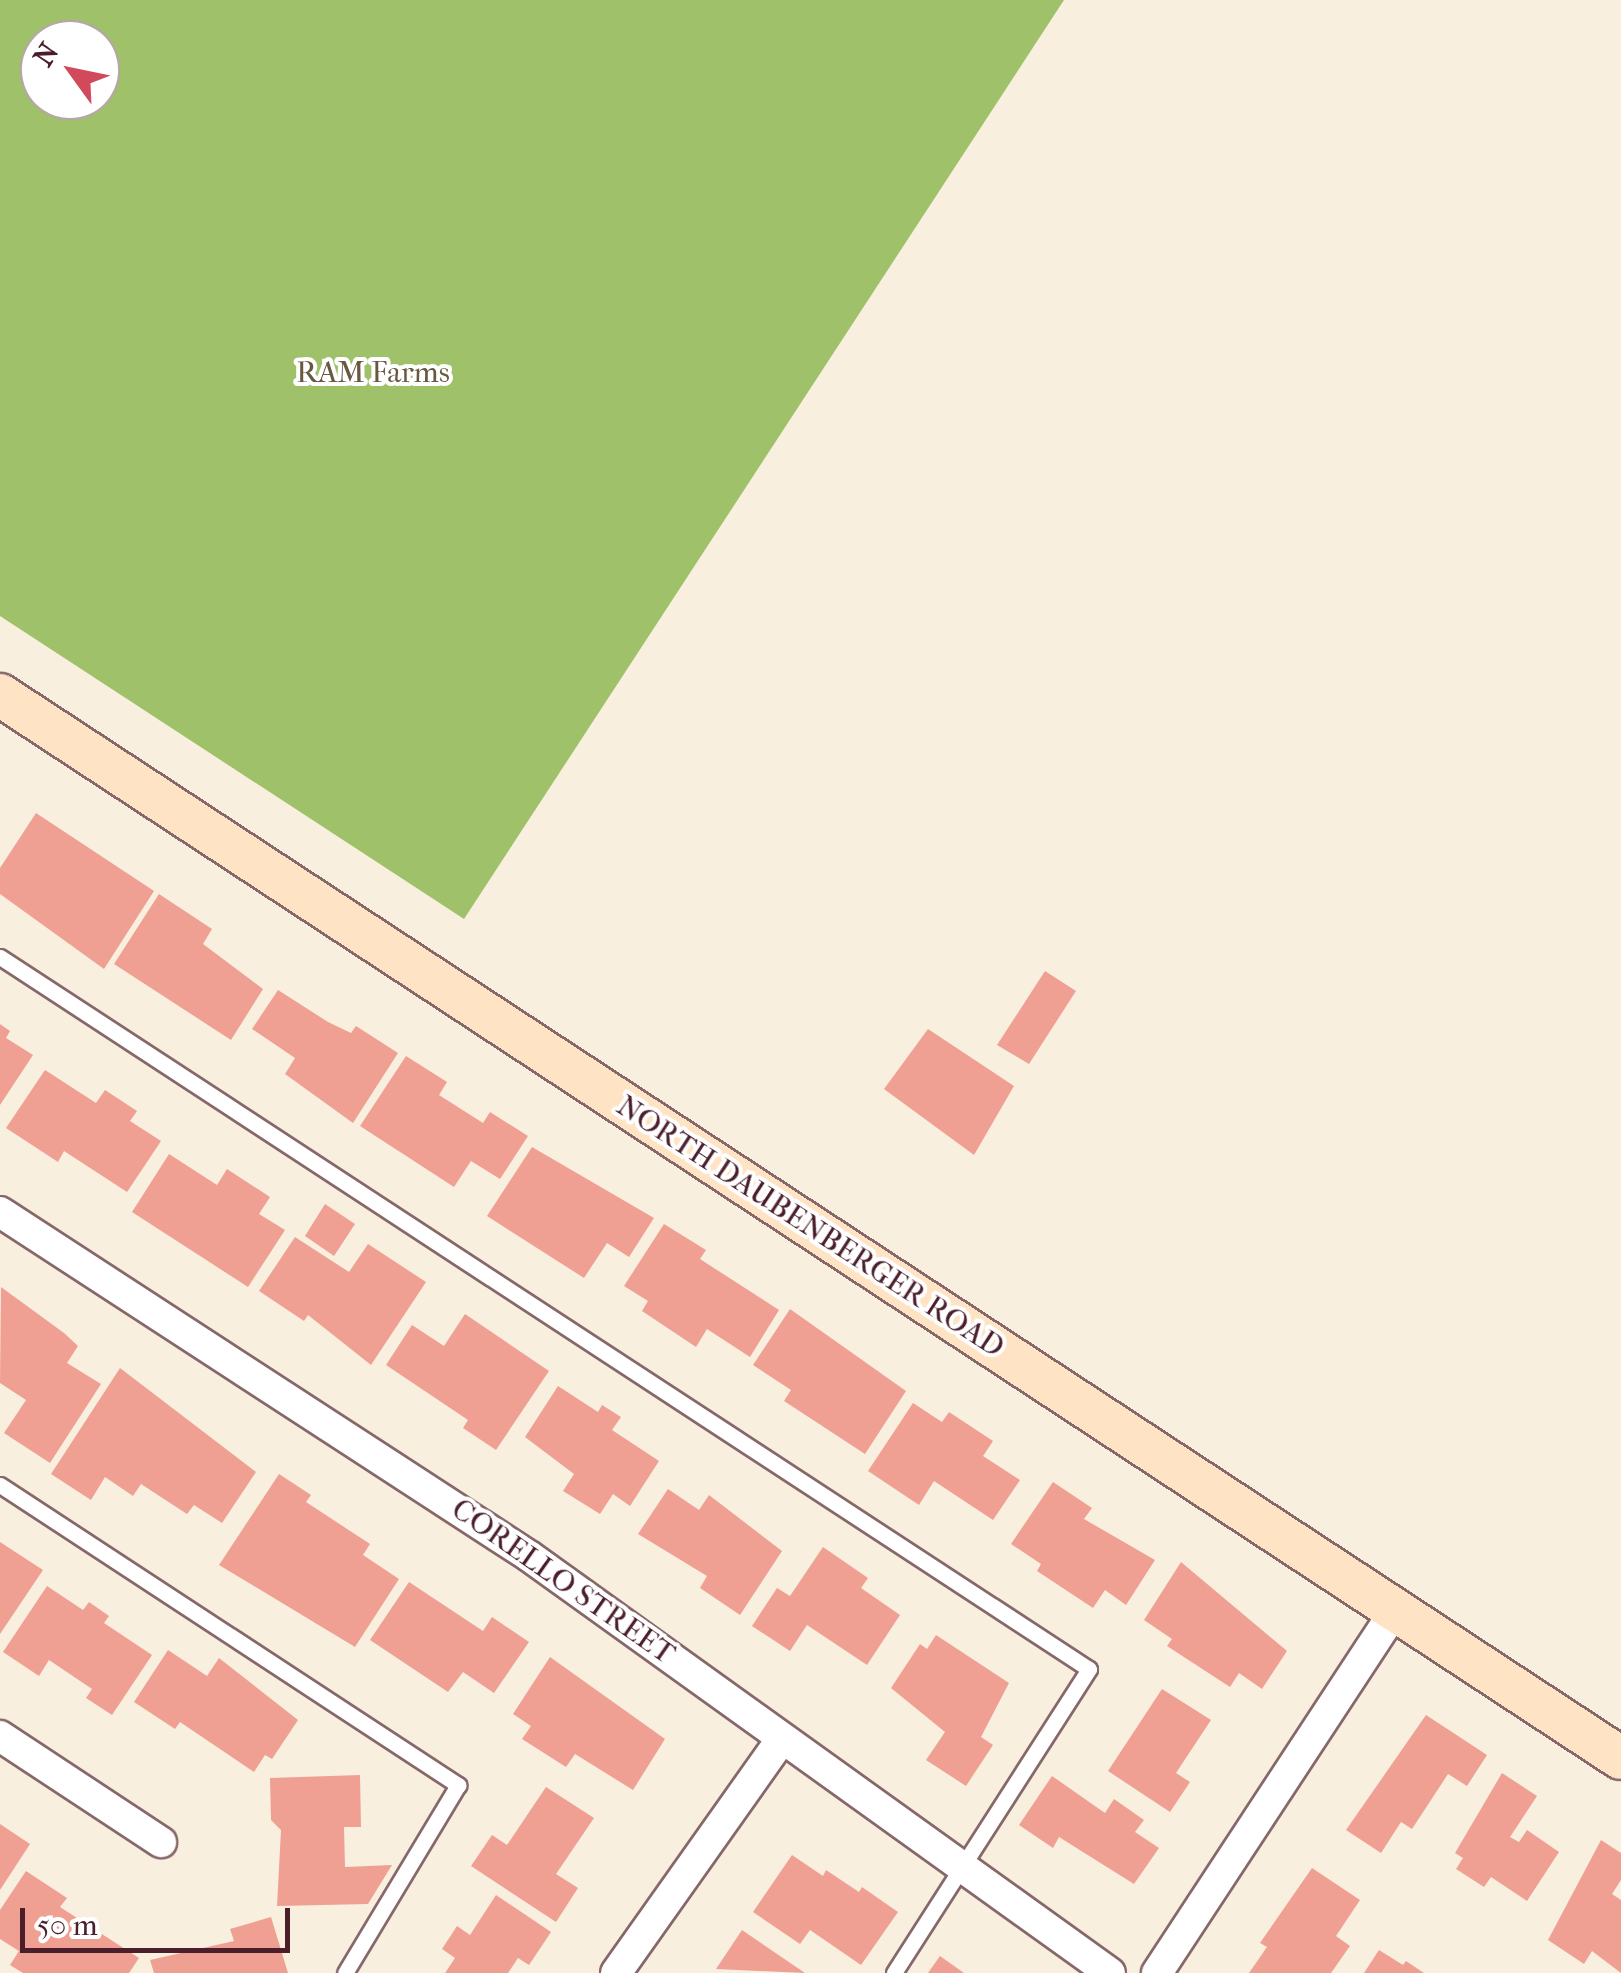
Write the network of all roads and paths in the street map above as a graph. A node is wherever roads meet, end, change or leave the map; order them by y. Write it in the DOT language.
graph roads {
  1 [pos="0,696"];
  2 [pos="0,957"];
  3 [pos="0,1212"];
  4 [pos="0,1485"];
  5 [pos="1395,1611"];
  6 [pos="0,1736"];
  7 [pos="782,1740"];
  8 [pos="1621,1758"];
  9 [pos="161,1842"];
  10 [pos="961,1871"];
  11 [pos="345,1973"];
  12 [pos="616,1973"];
  13 [pos="894,1973"];
  14 [pos="1110,1973"];
  15 [pos="1157,1973"];
  1 -- 5 [label="street, NORTH DAUBENBERGER ROAD"];
  2 -- 10 [label="lane"];
  3 -- 7 [label="street, CORELLO STREET"];
  4 -- 11 [label="lane"];
  5 -- 8 [label="street, NORTH DAUBENBERGER ROAD"];
  5 -- 15 [label="street"];
  6 -- 9 [label="street"];
  7 -- 10 [label="street, CORELLO STREET"];
  7 -- 12 [label="street"];
  10 -- 13 [label="lane"];
  10 -- 14 [label="street, CORELLO STREET"];
}
